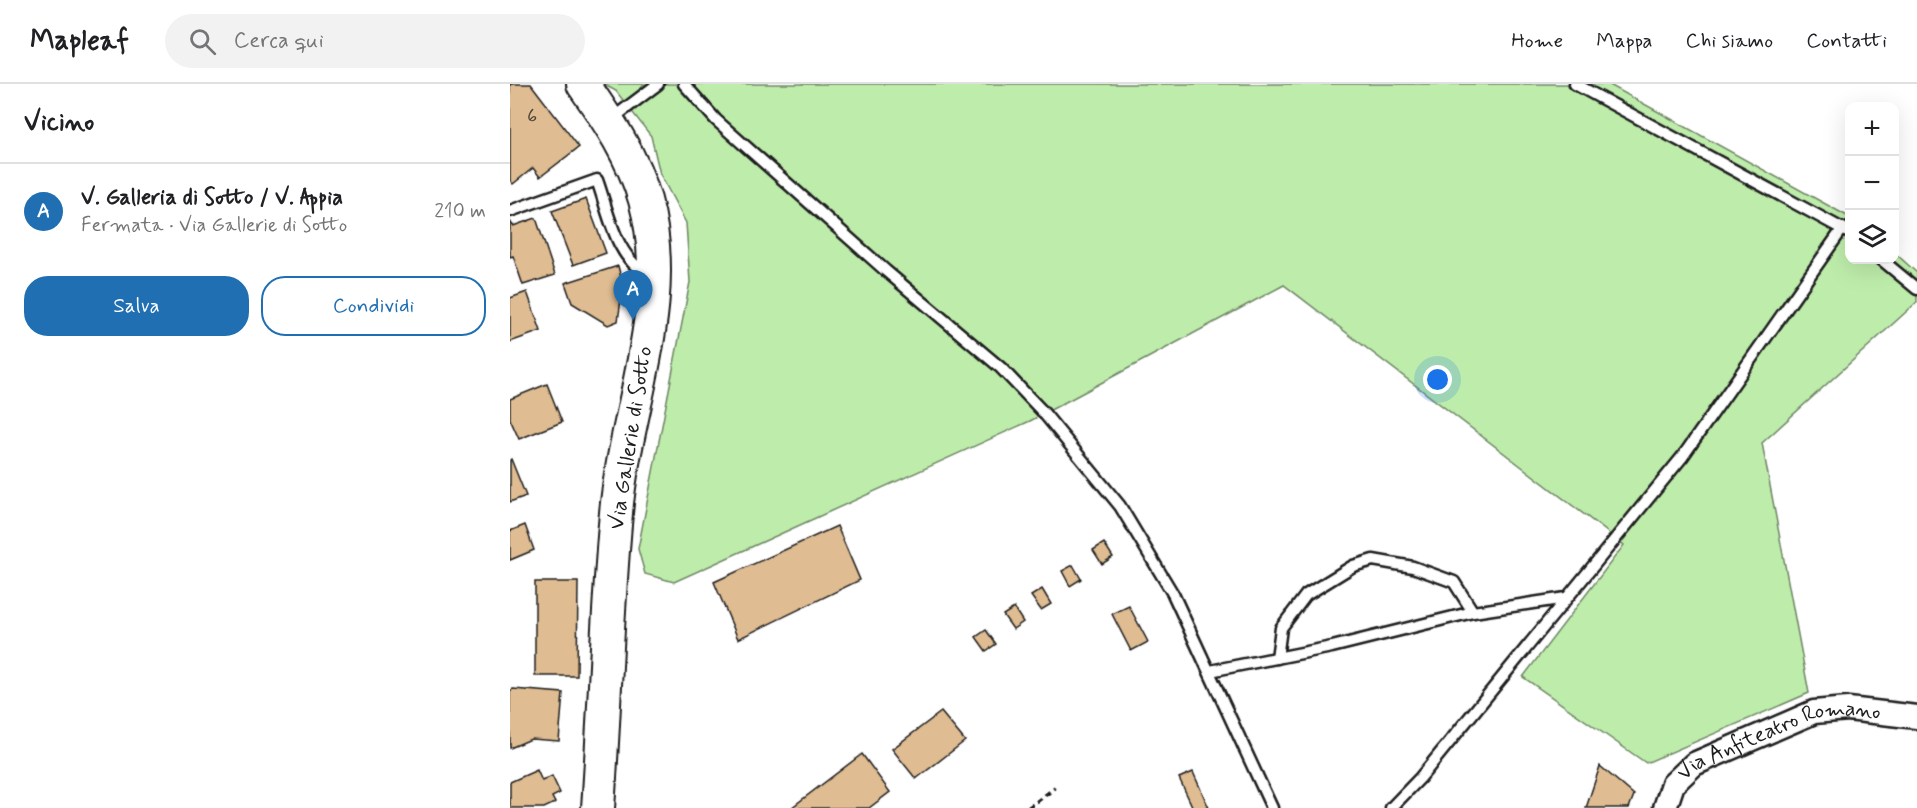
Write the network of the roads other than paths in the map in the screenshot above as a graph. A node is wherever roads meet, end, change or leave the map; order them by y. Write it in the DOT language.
graph roads {
  1 [pos="583,84"];
  2 [pos="658,84"];
  3 [pos="684,84"];
  4 [pos="1575,84"];
  5 [pos="609,121"];
  6 [pos="510,211"];
  7 [pos="1845,229"];
  8 [pos="1845,231"];
  9 [pos="1887,264"];
  10 [pos="655,277"];
  11 [pos="1917,289"];
  12 [pos="1566,598"];
  13 [pos="1473,612"];
  14 [pos="1277,658"];
  15 [pos="1210,671"];
  16 [pos="1917,717"];
  17 [pos="598,808"];
  18 [pos="1272,808"];
  19 [pos="1391,808"];
  20 [pos="1665,808"];
  1 -- 5 [label="main road, Via Gallerie di Sotto"];
  2 -- 5 [label="lane"];
  3 -- 15 [label="lane"];
  4 -- 7 [label="lane"];
  5 -- 10 [label="main road, Via Gallerie di Sotto"];
  6 -- 10 [label="lane"];
  8 -- 12 [label="lane"];
  9 -- 11 [label="lane"];
  10 -- 17 [label="main road, Via Gallerie di Sotto"];
  12 -- 13 [label="lane"];
  12 -- 19 [label="lane"];
  13 -- 14 [label="lane"];
  13 -- 14 [label="lane"];
  14 -- 15 [label="lane"];
  15 -- 18 [label="lane"];
  16 -- 20 [label="street, Via Anfiteatro Romano"];
}
